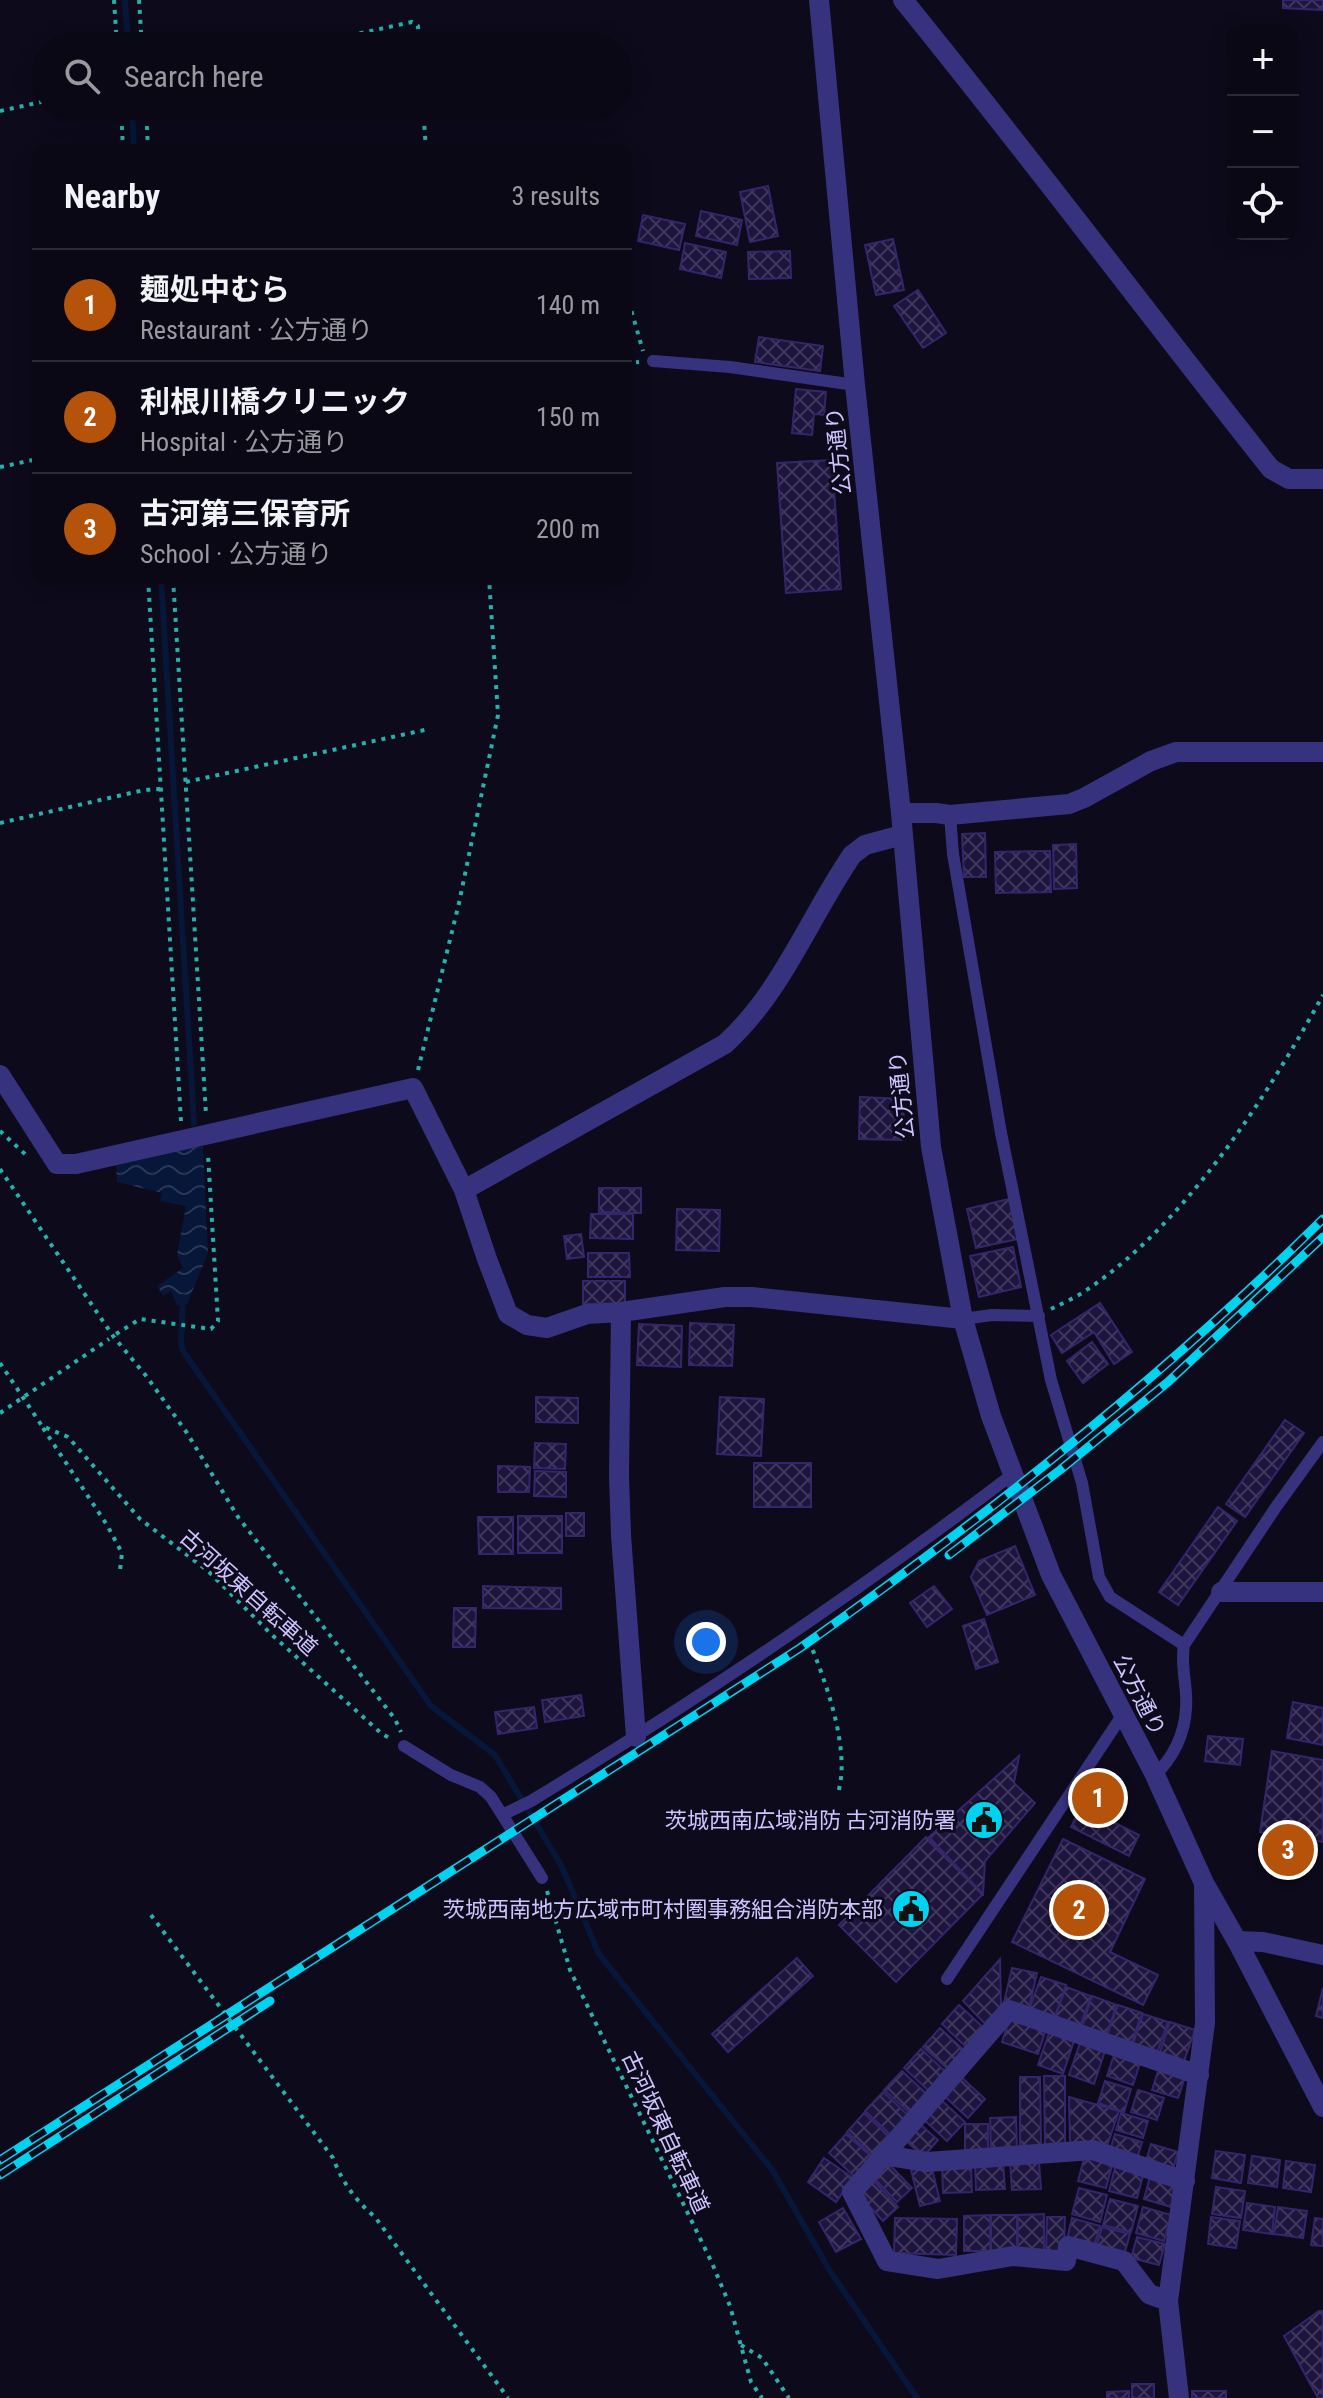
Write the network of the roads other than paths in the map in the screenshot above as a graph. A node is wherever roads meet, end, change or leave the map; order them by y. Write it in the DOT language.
graph roads {
  1 [pos="819,0"];
  2 [pos="903,0"];
  3 [pos="653,361"];
  4 [pos="855,385"];
  5 [pos="1323,479"];
  6 [pos="1323,752"];
  7 [pos="901,813"];
  8 [pos="950,815"];
  9 [pos="902,835"];
  10 [pos="0,1075"];
  11 [pos="464,1190"];
  12 [pos="621,1312"];
  13 [pos="1039,1316"];
  14 [pos="963,1319"];
  15 [pos="1323,1442"];
  16 [pos="1013,1474"];
  17 [pos="1221,1592"];
  18 [pos="1323,1592"];
  19 [pos="1184,1645"];
  20 [pos="1123,1714"];
  21 [pos="636,1737"];
  22 [pos="404,1746"];
  23 [pos="1155,1775"];
  24 [pos="508,1812"];
  25 [pos="542,1878"];
  26 [pos="1204,1883"];
  27 [pos="1237,1941"];
  28 [pos="1323,1955"];
  29 [pos="947,1979"];
  30 [pos="1199,2075"];
  31 [pos="1323,2107"];
  32 [pos="883,2155"];
  33 [pos="1185,2181"];
  34 [pos="1168,2301"];
  35 [pos="1179,2398"];
  1 -- 4 [label="street, 公方通り"];
  2 -- 5 [label="street"];
  3 -- 4 [label="lane"];
  4 -- 7 [label="street, 公方通り"];
  6 -- 8 [label="street"];
  7 -- 8 [label="street"];
  7 -- 9 [label="street, 公方通り"];
  8 -- 13 [label="lane"];
  9 -- 11 [label="street"];
  9 -- 14 [label="street, 公方通り"];
  10 -- 11 [label="street"];
  11 -- 12 [label="street"];
  12 -- 14 [label="street"];
  12 -- 21 [label="street"];
  13 -- 14 [label="lane"];
  13 -- 19 [label="lane"];
  14 -- 16 [label="street, 公方通り"];
  15 -- 17 [label="lane"];
  16 -- 20 [label="street, 公方通り"];
  16 -- 21 [label="lane"];
  17 -- 18 [label="street"];
  17 -- 19 [label="lane"];
  19 -- 23 [label="lane"];
  20 -- 23 [label="street, 公方通り"];
  20 -- 29 [label="lane"];
  21 -- 24 [label="lane"];
  22 -- 24 [label="lane"];
  23 -- 26 [label="street, 公方通り"];
  24 -- 25 [label="lane"];
  26 -- 27 [label="street, 公方通り"];
  26 -- 30 [label="street"];
  27 -- 28 [label="street"];
  27 -- 31 [label="street, 公方通り"];
  30 -- 32 [label="street"];
  30 -- 33 [label="street"];
  32 -- 33 [label="street"];
  32 -- 34 [label="street"];
  33 -- 34 [label="street"];
  34 -- 35 [label="street"];
}
